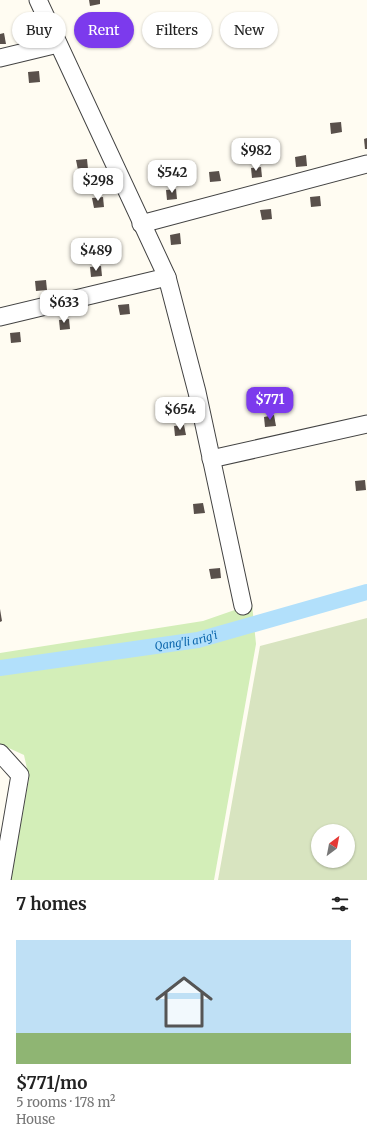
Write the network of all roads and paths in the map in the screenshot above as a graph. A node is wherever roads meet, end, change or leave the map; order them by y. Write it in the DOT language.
graph roads {
  1 [pos="38,0"];
  2 [pos="43,12"];
  3 [pos="41,48"];
  4 [pos="60,48"];
  5 [pos="0,58"];
  6 [pos="367,164"];
  7 [pos="141,224"];
  8 [pos="167,277"];
  9 [pos="0,317"];
  10 [pos="367,424"];
  11 [pos="211,459"];
  12 [pos="243,606"];
  13 [pos="0,753"];
  14 [pos="2,880"];
  1 -- 2 [label="street"];
  3 -- 5 [label="street"];
  4 -- 7 [label="street"];
  6 -- 7 [label="street"];
  7 -- 8 [label="street"];
  8 -- 9 [label="street"];
  8 -- 11 [label="street"];
  10 -- 11 [label="street"];
  11 -- 12 [label="street"];
  13 -- 14 [label="street"];
}
